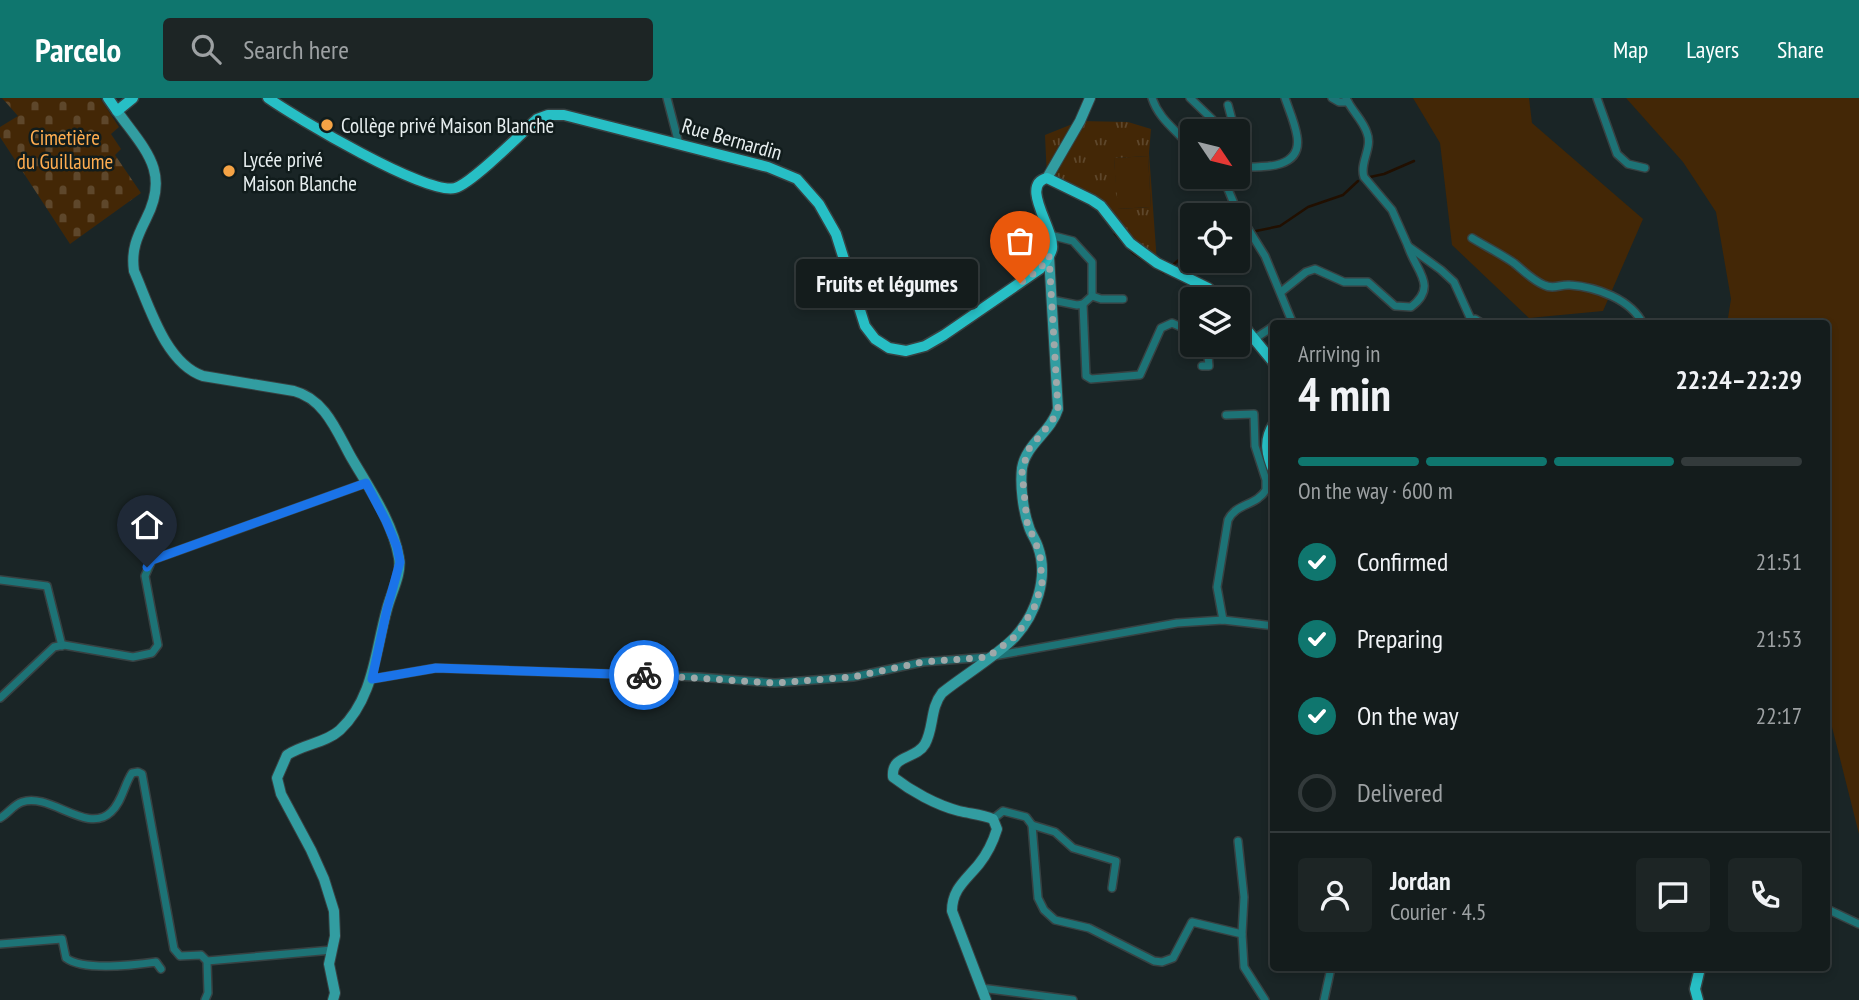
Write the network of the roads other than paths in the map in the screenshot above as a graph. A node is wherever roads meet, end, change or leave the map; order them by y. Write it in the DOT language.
graph roads {
  1 [pos="108,98"];
  2 [pos="133,98"];
  3 [pos="268,98"];
  4 [pos="667,98"];
  5 [pos="1090,98"];
  6 [pos="1152,98"];
  7 [pos="1189,98"];
  8 [pos="1285,98"];
  9 [pos="1332,98"];
  10 [pos="1597,98"];
  11 [pos="1347,100"];
  12 [pos="1228,105"];
  13 [pos="117,111"];
  14 [pos="1212,119"];
  15 [pos="1232,119"];
  16 [pos="1180,134"];
  17 [pos="679,144"];
  18 [pos="1250,167"];
  19 [pos="1645,168"];
  20 [pos="1046,178"];
  21 [pos="1228,189"];
  22 [pos="1050,235"];
  23 [pos="1472,238"];
  24 [pos="1408,246"];
  25 [pos="1049,256"];
  26 [pos="1206,287"];
  27 [pos="1281,292"];
  28 [pos="1092,296"];
  29 [pos="1123,299"];
  30 [pos="1052,300"];
  31 [pos="1083,304"];
  32 [pos="1292,320"];
  33 [pos="1471,320"];
  34 [pos="1641,320"];
  35 [pos="1180,327"];
  36 [pos="1270,329"];
  37 [pos="1250,334"];
  38 [pos="1254,339"];
  39 [pos="1208,357"];
  40 [pos="1270,358"];
  41 [pos="1202,366"];
  42 [pos="1226,415"];
  43 [pos="1270,434"];
  44 [pos="1270,462"];
  45 [pos="366,483"];
  46 [pos="0,580"];
  47 [pos="1223,620"];
  48 [pos="1270,626"];
  49 [pos="62,646"];
  50 [pos="988,657"];
  51 [pos="372,679"];
  52 [pos="0,698"];
  53 [pos="0,818"];
  54 [pos="993,819"];
  55 [pos="1032,825"];
  56 [pos="1238,841"];
  57 [pos="1112,888"];
  58 [pos="1830,910"];
  59 [pos="1859,924"];
  60 [pos="1242,933"];
  61 [pos="0,944"];
  62 [pos="332,950"];
  63 [pos="207,961"];
  64 [pos="161,969"];
  65 [pos="1330,971"];
  66 [pos="1699,971"];
  67 [pos="981,988"];
  68 [pos="205,1000"];
  69 [pos="333,1000"];
  70 [pos="986,1000"];
  71 [pos="1073,1000"];
  72 [pos="1265,1000"];
  73 [pos="1324,1000"];
  74 [pos="1698,1000"];
  1 -- 13 [label="main road"];
  2 -- 13 [label="main road"];
  3 -- 17 [label="main road, Rue Bernardin"];
  4 -- 17 [label="street"];
  5 -- 20 [label="street"];
  6 -- 16 [label="street"];
  7 -- 14 [label="street"];
  8 -- 18 [label="street"];
  9 -- 11 [label="street"];
  10 -- 19 [label="street"];
  11 -- 24 [label="street"];
  12 -- 15 [label="street"];
  13 -- 45 [label="street"];
  17 -- 25 [label="main road, Rue Bernardin"];
  20 -- 22 [label="main road"];
  20 -- 26 [label="main road"];
  21 -- 27 [label="street"];
  22 -- 25 [label="main road"];
  22 -- 28 [label="street"];
  23 -- 34 [label="street"];
  24 -- 27 [label="street"];
  24 -- 33 [label="street"];
  25 -- 30 [label="street"];
  27 -- 32 [label="street"];
  28 -- 29 [label="street"];
  28 -- 31 [label="street"];
  30 -- 31 [label="street"];
  30 -- 50 [label="street"];
  31 -- 35 [label="street"];
  36 -- 38 [label="street"];
  37 -- 38 [label="main road"];
  38 -- 40 [label="main road"];
  39 -- 41 [label="street"];
  42 -- 47 [label="street"];
  43 -- 44 [label="main road"];
  45 -- 49 [label="street"];
  45 -- 51 [label="street"];
  46 -- 49 [label="street"];
  47 -- 48 [label="street"];
  47 -- 50 [label="street"];
  49 -- 52 [label="street"];
  50 -- 51 [label="street"];
  50 -- 54 [label="street"];
  51 -- 62 [label="street"];
  53 -- 63 [label="street"];
  54 -- 55 [label="street"];
  54 -- 67 [label="street"];
  55 -- 57 [label="street"];
  55 -- 60 [label="street"];
  56 -- 60 [label="street"];
  58 -- 59 [label="street"];
  60 -- 72 [label="street"];
  61 -- 64 [label="street"];
  62 -- 63 [label="street"];
  62 -- 69 [label="street"];
  63 -- 68 [label="street"];
  65 -- 73 [label="street"];
  66 -- 74 [label="main road"];
  67 -- 70 [label="street"];
  67 -- 71 [label="street"];
}
